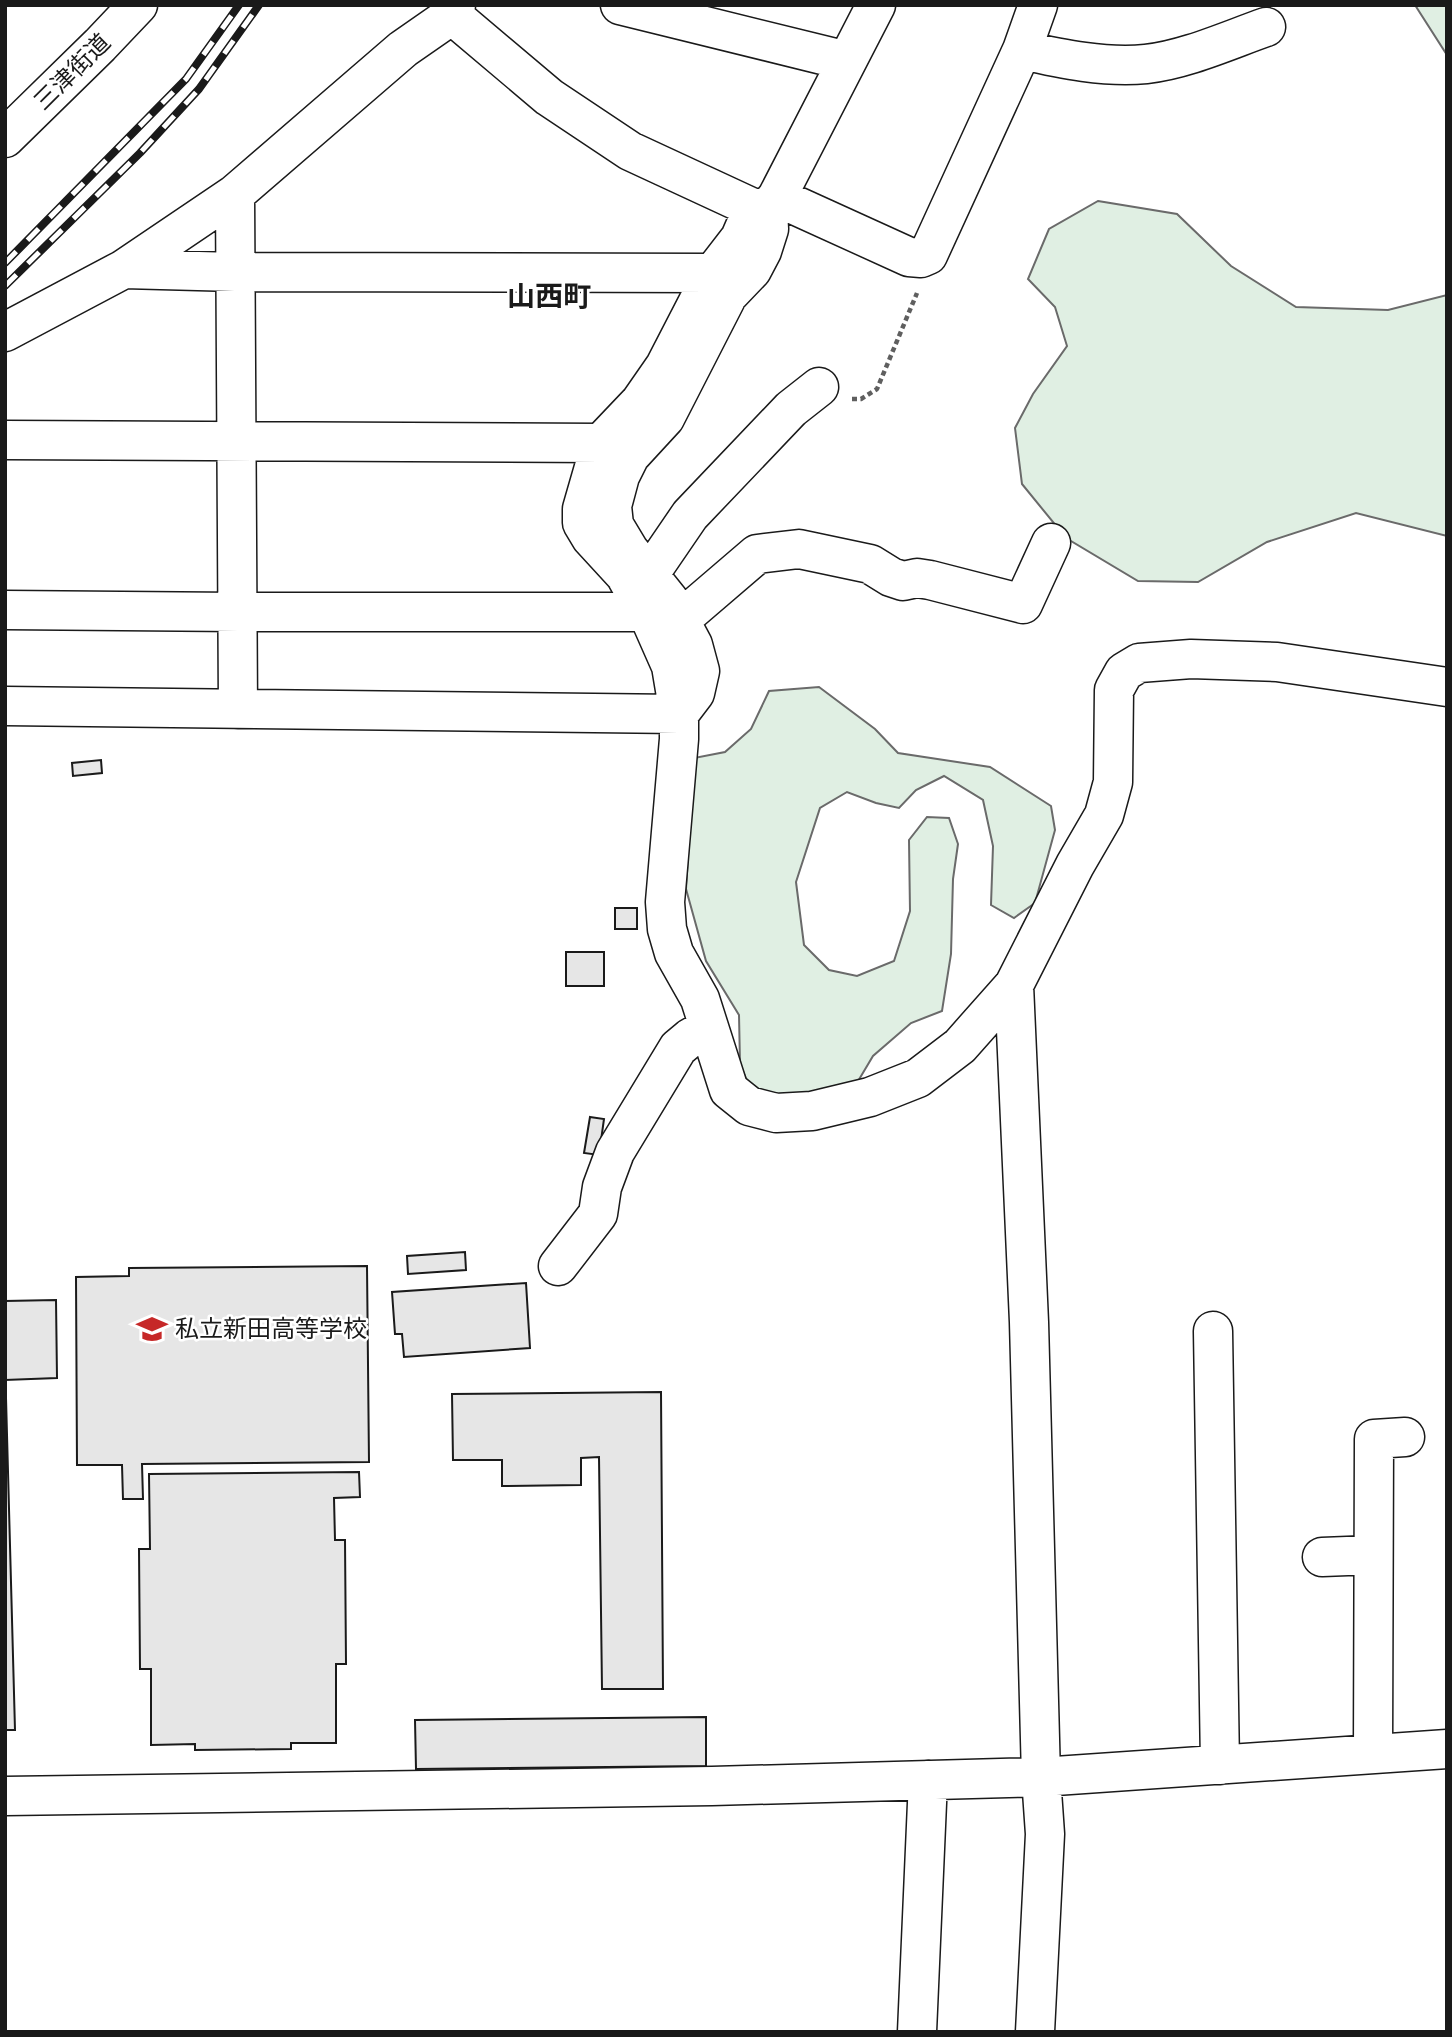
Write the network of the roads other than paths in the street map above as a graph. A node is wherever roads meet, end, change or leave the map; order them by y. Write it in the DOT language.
graph roads {
  1 [pos="138,5"];
  2 [pos="620,5"];
  3 [pos="876,5"];
  4 [pos="1038,5"];
  5 [pos="454,10"];
  6 [pos="1266,27"];
  7 [pos="1022,50"];
  8 [pos="847,61"];
  9 [pos="5,138"];
  10 [pos="235,194"];
  11 [pos="766,205"];
  12 [pos="124,269"];
  13 [pos="235,272"];
  14 [pos="713,273"];
  15 [pos="5,332"];
  16 [pos="819,387"];
  17 [pos="5,440"];
  18 [pos="237,441"];
  19 [pos="601,443"];
  20 [pos="1051,543"];
  21 [pos="658,602"];
  22 [pos="5,610"];
  23 [pos="238,612"];
  24 [pos="1447,687"];
  25 [pos="5,706"];
  26 [pos="238,709"];
  27 [pos="679,714"];
  28 [pos="1014,985"];
  29 [pos="709,1027"];
  30 [pos="558,1266"];
  31 [pos="1213,1331"];
  32 [pos="1405,1437"];
  33 [pos="1373,1555"];
  34 [pos="1322,1557"];
  35 [pos="1447,1749"];
  36 [pos="1373,1754"];
  37 [pos="1220,1765"];
  38 [pos="1041,1777"];
  39 [pos="928,1780"];
  40 [pos="5,1796"];
  41 [pos="917,2032"];
  42 [pos="1035,2032"];
  1 -- 9 [label="street, 三津街道"];
  2 -- 8 [label="street"];
  3 -- 8 [label="street"];
  4 -- 7 [label="street"];
  5 -- 10 [label="street"];
  5 -- 11 [label="street"];
  6 -- 7 [label="street"];
  7 -- 11 [label="street"];
  8 -- 11 [label="street"];
  10 -- 12 [label="street"];
  10 -- 13 [label="street"];
  11 -- 14 [label="street"];
  11 -- 21 [label="street"];
  12 -- 13 [label="street"];
  12 -- 15 [label="street"];
  13 -- 14 [label="street"];
  13 -- 18 [label="street"];
  14 -- 19 [label="street"];
  16 -- 21 [label="street"];
  17 -- 18 [label="street"];
  18 -- 19 [label="street"];
  18 -- 23 [label="street"];
  19 -- 21 [label="street"];
  20 -- 21 [label="street"];
  21 -- 23 [label="street"];
  21 -- 27 [label="street"];
  22 -- 23 [label="street"];
  23 -- 26 [label="street"];
  24 -- 28 [label="street"];
  25 -- 26 [label="street"];
  26 -- 27 [label="street"];
  27 -- 29 [label="street"];
  28 -- 29 [label="street"];
  28 -- 38 [label="street"];
  29 -- 30 [label="street"];
  31 -- 37 [label="street"];
  32 -- 33 [label="street"];
  33 -- 34 [label="street"];
  33 -- 36 [label="street"];
  35 -- 36 [label="street"];
  36 -- 37 [label="street"];
  37 -- 38 [label="street"];
  38 -- 39 [label="street"];
  38 -- 42 [label="street"];
  39 -- 40 [label="street"];
  39 -- 41 [label="street"];
}
